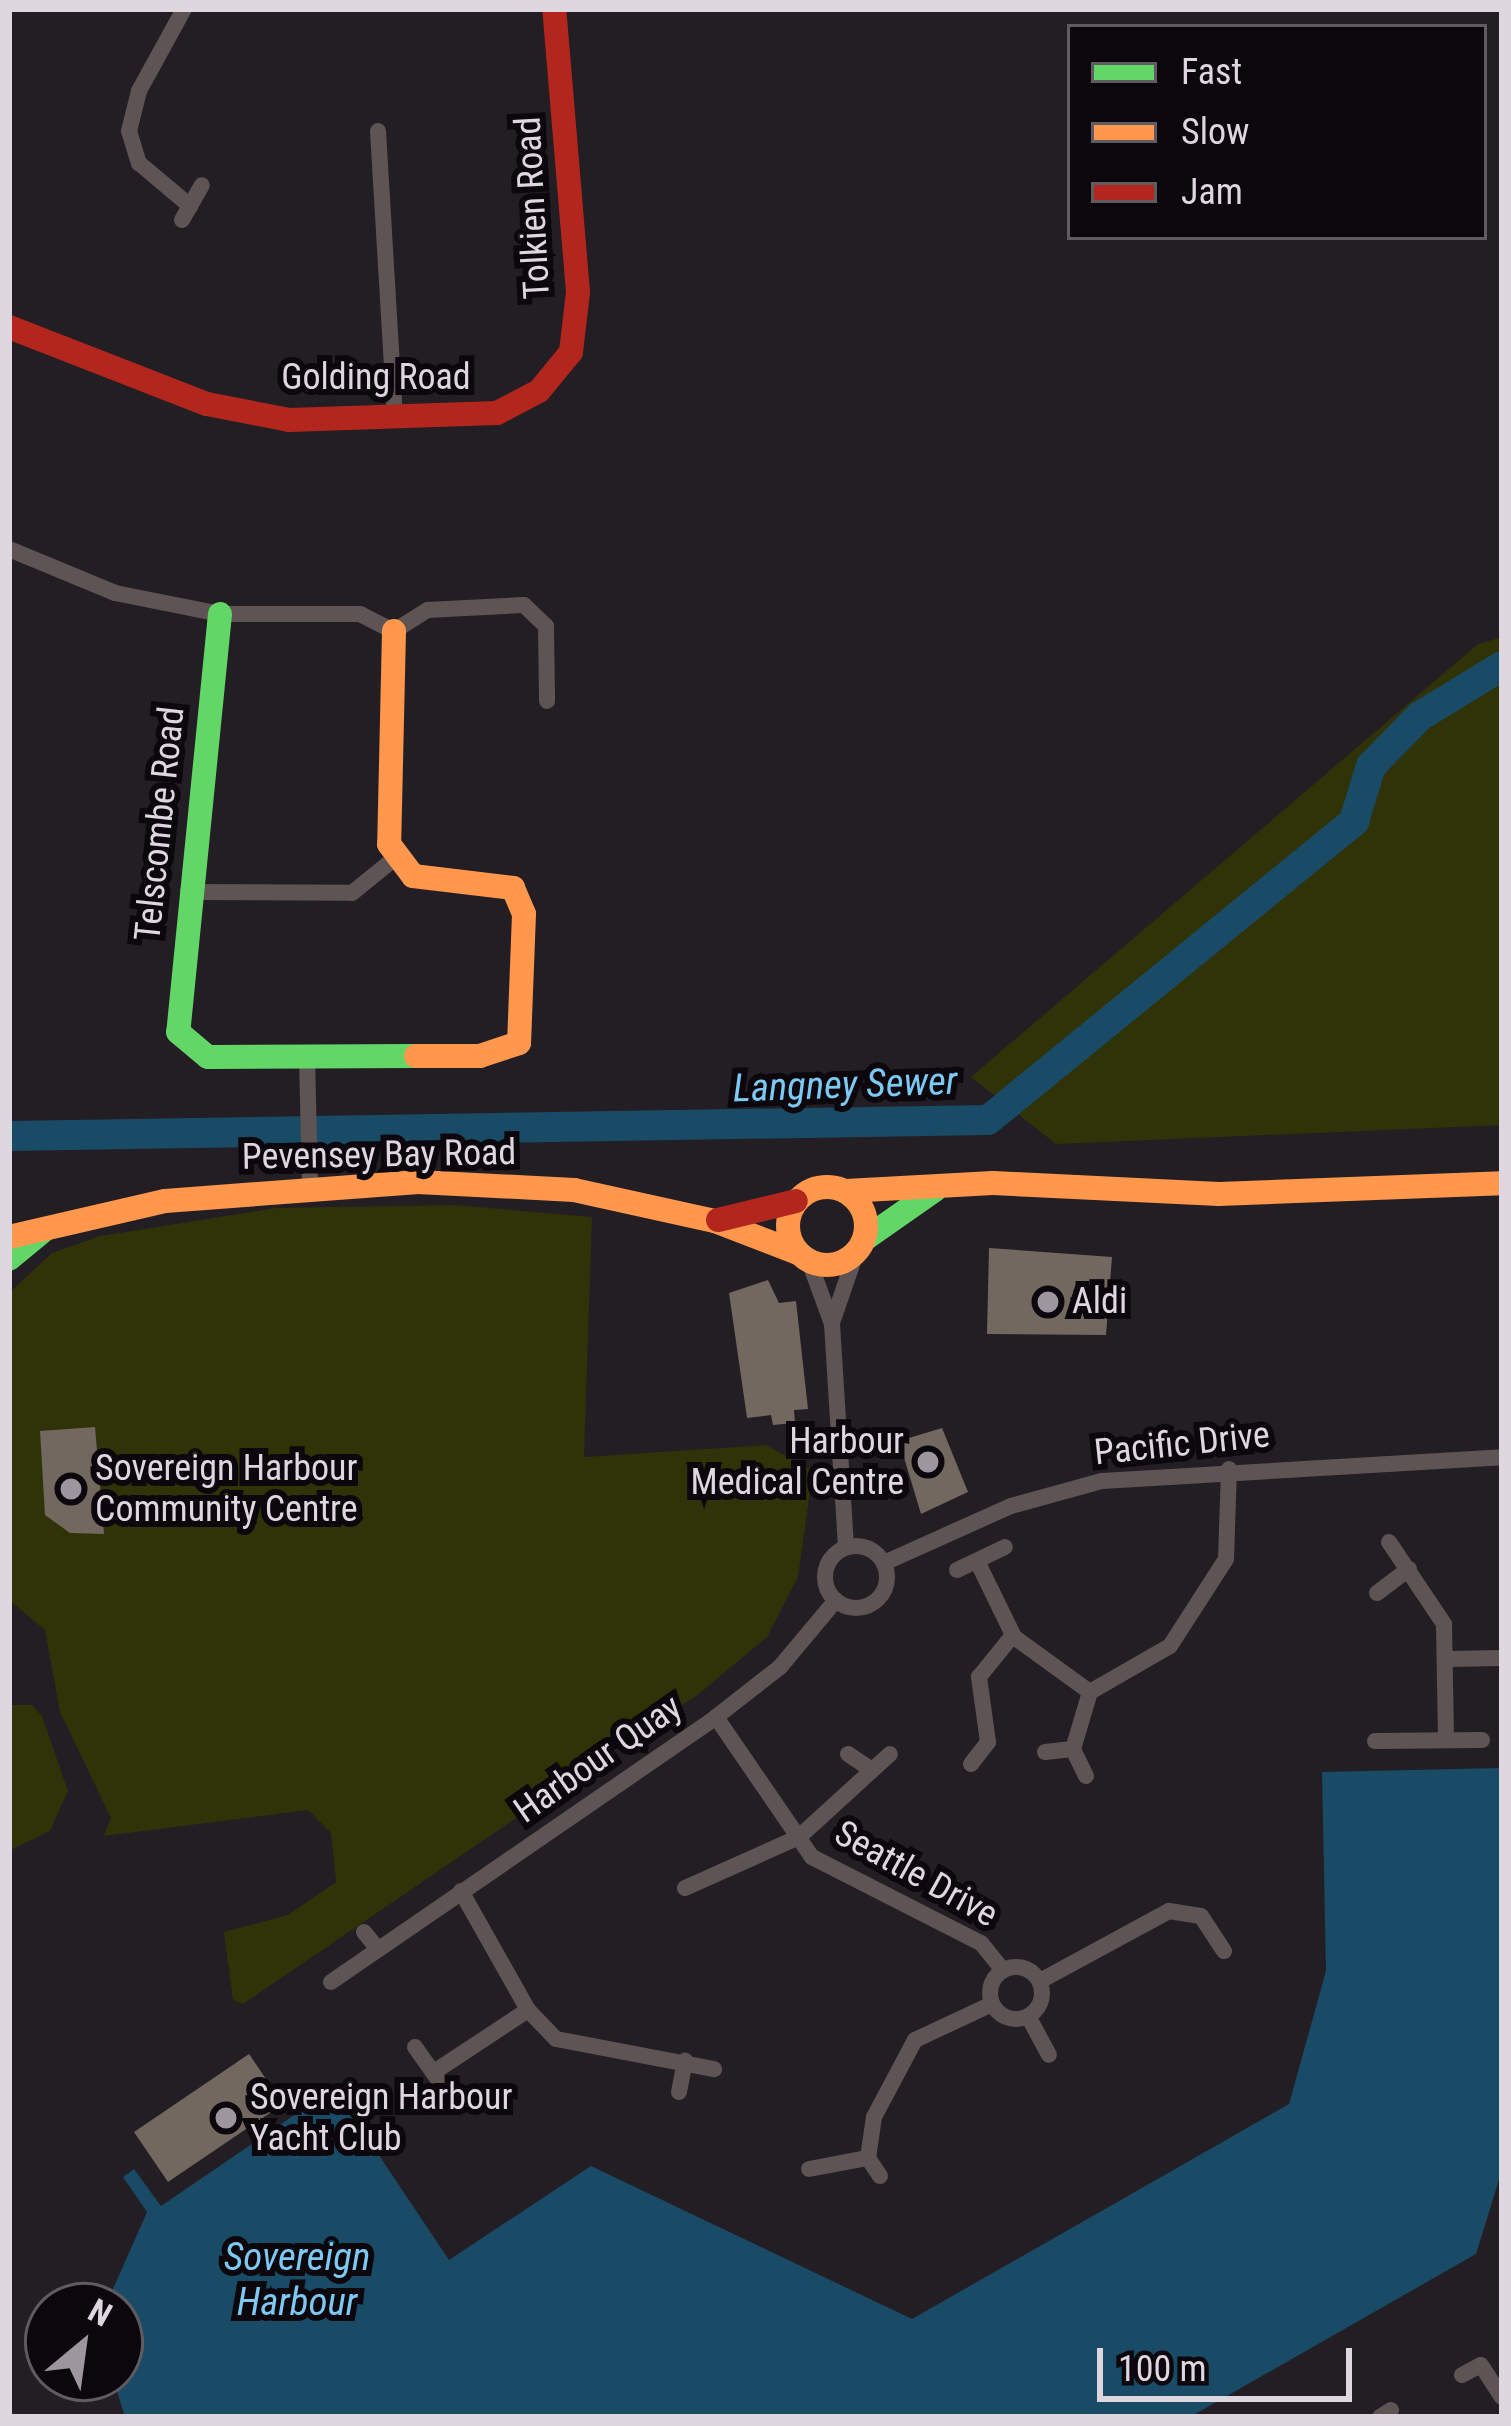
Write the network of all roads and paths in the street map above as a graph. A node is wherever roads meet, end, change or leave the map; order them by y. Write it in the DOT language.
graph roads {
  1 [pos="184,9"];
  2 [pos="554,9"];
  3 [pos="378,131"];
  4 [pos="202,184"];
  5 [pos="9,327"];
  6 [pos="538,392"];
  7 [pos="395,419"];
  8 [pos="9,549"];
  9 [pos="220,614"];
  10 [pos="394,631"];
  11 [pos="547,700"];
  12 [pos="394,860"];
  13 [pos="188,892"];
  14 [pos="307,1057"];
  15 [pos="1502,1183"];
  16 [pos="310,1184"];
  17 [pos="937,1188"];
  18 [pos="846,1191"];
  19 [pos="796,1201"];
  20 [pos="715,1221"];
  21 [pos="45,1230"];
  22 [pos="9,1237"];
  23 [pos="860,1246"];
  24 [pos="803,1257"];
  25 [pos="9,1259"];
  26 [pos="832,1324"];
  27 [pos="1502,1457"];
  28 [pos="1229,1469"];
  29 [pos="1389,1542"];
  30 [pos="846,1547"];
  31 [pos="1006,1547"];
  32 [pos="977,1561"];
  33 [pos="884,1563"];
  34 [pos="1409,1569"];
  35 [pos="957,1570"];
  36 [pos="1377,1593"];
  37 [pos="836,1600"];
  38 [pos="1013,1635"];
  39 [pos="1502,1658"];
  40 [pos="1447,1659"];
  41 [pos="1090,1692"];
  42 [pos="716,1717"];
  43 [pos="1445,1740"];
  44 [pos="1482,1740"];
  45 [pos="1375,1741"];
  46 [pos="1073,1749"];
  47 [pos="1045,1752"];
  48 [pos="848,1754"];
  49 [pos="890,1754"];
  50 [pos="970,1764"];
  51 [pos="872,1770"];
  52 [pos="1086,1776"];
  53 [pos="799,1838"];
  54 [pos="703,1857"];
  55 [pos="708,1878"];
  56 [pos="685,1888"];
  57 [pos="461,1892"];
  58 [pos="364,1932"];
  59 [pos="378,1949"];
  60 [pos="1224,1951"];
  61 [pos="1004,1970"];
  62 [pos="332,1982"];
  63 [pos="1040,1982"];
  64 [pos="992,2005"];
  65 [pos="528,2010"];
  66 [pos="1028,2016"];
  67 [pos="415,2047"];
  68 [pos="1049,2055"];
  69 [pos="685,2061"];
  70 [pos="714,2069"];
  71 [pos="434,2072"];
  72 [pos="679,2092"];
  73 [pos="454,2102"];
  74 [pos="868,2158"];
  75 [pos="809,2169"];
  76 [pos="880,2176"];
  77 [pos="1462,2375"];
  78 [pos="1502,2396"];
  1 -- 4 [label="street"];
  2 -- 6 [label="street, Tolkien Road"];
  3 -- 7 [label="street"];
  5 -- 7 [label="street, Golding Road"];
  6 -- 7 [label="street, Golding Road"];
  8 -- 9 [label="street"];
  9 -- 10 [label="street"];
  9 -- 13 [label="street, Telscombe Road"];
  10 -- 11 [label="street"];
  10 -- 12 [label="street"];
  12 -- 13 [label="street"];
  12 -- 14 [label="street"];
  13 -- 14 [label="street, Telscombe Road"];
  14 -- 16 [label="street"];
  15 -- 17 [label="street"];
  16 -- 20 [label="street, Pevensey Bay Road"];
  16 -- 21 [label="street, Pevensey Bay Road"];
  17 -- 18 [label="street"];
  17 -- 23 [label="street"];
  18 -- 19 [label="street"];
  18 -- 23 [label="street"];
  19 -- 20 [label="street, Pevensey Bay Road"];
  19 -- 24 [label="street"];
  20 -- 24 [label="street, Pevensey Bay Road"];
  21 -- 22 [label="street, Pevensey Bay Road"];
  21 -- 25 [label="street, Pevensey Bay Road"];
  23 -- 24 [label="street"];
  23 -- 26 [label="street"];
  24 -- 26 [label="street"];
  26 -- 30 [label="street"];
  27 -- 28 [label="street, Pacific Drive"];
  28 -- 33 [label="street, Pacific Drive"];
  28 -- 41 [label="street"];
  29 -- 34 [label="street"];
  30 -- 33 [label="street"];
  30 -- 37 [label="street"];
  31 -- 32 [label="street"];
  32 -- 35 [label="street"];
  32 -- 38 [label="street"];
  33 -- 37 [label="street"];
  34 -- 36 [label="street"];
  34 -- 40 [label="street"];
  37 -- 42 [label="street, Harbour Quay"];
  38 -- 41 [label="street"];
  38 -- 50 [label="street"];
  39 -- 40 [label="street"];
  40 -- 43 [label="street"];
  41 -- 46 [label="street"];
  42 -- 53 [label="street, Seattle Drive"];
  42 -- 57 [label="street, Harbour Quay"];
  43 -- 44 [label="street"];
  43 -- 45 [label="street"];
  46 -- 47 [label="street"];
  46 -- 52 [label="street"];
  48 -- 51 [label="street"];
  49 -- 51 [label="street"];
  51 -- 53 [label="street"];
  53 -- 55 [label="street"];
  53 -- 61 [label="street, Seattle Drive"];
  54 -- 55 [label="street"];
  55 -- 56 [label="street"];
  57 -- 59 [label="street, Harbour Quay"];
  57 -- 65 [label="street"];
  58 -- 59 [label="street"];
  59 -- 62 [label="street, Harbour Quay"];
  60 -- 63 [label="street"];
  61 -- 63 [label="street"];
  61 -- 64 [label="street"];
  63 -- 66 [label="street"];
  64 -- 66 [label="street"];
  64 -- 74 [label="street"];
  65 -- 69 [label="street"];
  65 -- 71 [label="street"];
  66 -- 68 [label="street"];
  67 -- 71 [label="street"];
  69 -- 70 [label="street"];
  69 -- 72 [label="street"];
  71 -- 73 [label="street"];
  74 -- 75 [label="street"];
  74 -- 76 [label="street"];
  77 -- 78 [label="street"];
}
